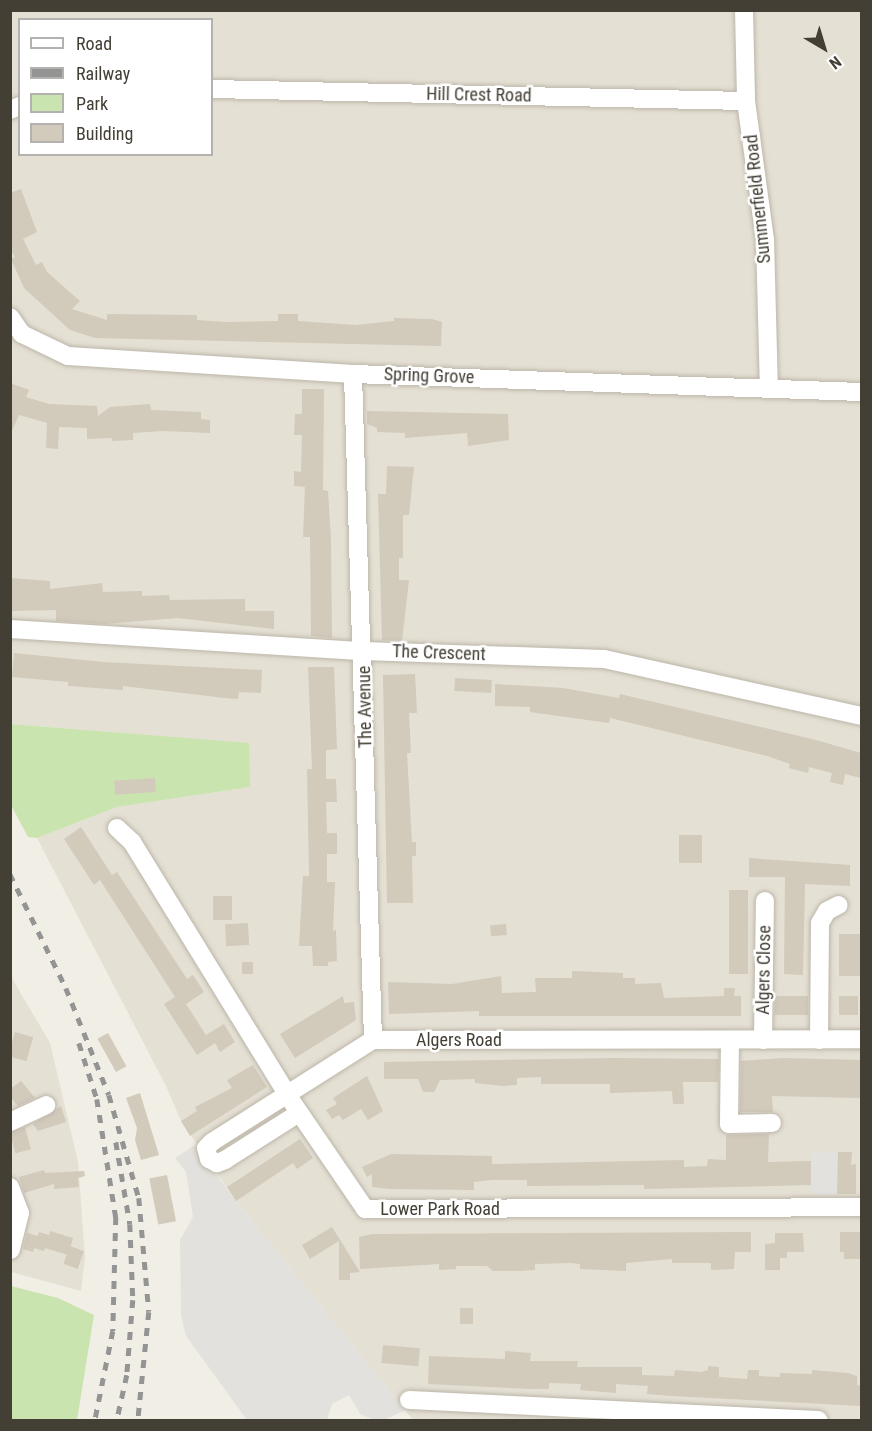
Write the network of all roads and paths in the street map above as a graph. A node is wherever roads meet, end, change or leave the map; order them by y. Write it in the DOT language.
graph roads {
  1 [pos="744,10"];
  2 [pos="213,89"];
  3 [pos="746,100"];
  4 [pos="10,317"];
  5 [pos="353,374"];
  6 [pos="769,388"];
  7 [pos="861,392"];
  8 [pos="10,629"];
  9 [pos="363,651"];
  10 [pos="861,716"];
  11 [pos="117,828"];
  12 [pos="765,901"];
  13 [pos="839,905"];
  14 [pos="861,1039"];
  15 [pos="373,1040"];
  16 [pos="730,1040"];
  17 [pos="763,1040"];
  18 [pos="819,1040"];
  19 [pos="288,1096"];
  20 [pos="46,1105"];
  21 [pos="299,1113"];
  22 [pos="10,1122"];
  23 [pos="772,1123"];
  24 [pos="10,1187"];
  25 [pos="861,1207"];
  26 [pos="11,1250"];
  27 [pos="410,1400"];
  28 [pos="819,1420"];
  1 -- 3 [label="street, Summerfield Road"];
  2 -- 3 [label="street, Hill Crest Road"];
  3 -- 6 [label="street, Summerfield Road"];
  4 -- 5 [label="street, Spring Grove"];
  5 -- 6 [label="street, Spring Grove"];
  5 -- 9 [label="street, The Avenue"];
  6 -- 7 [label="street, Spring Grove"];
  8 -- 9 [label="street, The Crescent"];
  9 -- 10 [label="street, The Crescent"];
  9 -- 15 [label="street, The Avenue"];
  11 -- 19 [label="street, Lower Park Road"];
  12 -- 17 [label="street, Algers Close"];
  13 -- 18 [label="street"];
  14 -- 18 [label="street, Algers Road"];
  15 -- 16 [label="street, Algers Road"];
  15 -- 19 [label="street"];
  16 -- 17 [label="street, Algers Road"];
  16 -- 23 [label="street"];
  17 -- 18 [label="street, Algers Road"];
  19 -- 21 [label="street, Lower Park Road"];
  19 -- 21 [label="street"];
  20 -- 22 [label="street"];
  21 -- 25 [label="street, Lower Park Road"];
  24 -- 26 [label="street"];
  27 -- 28 [label="street"];
}
